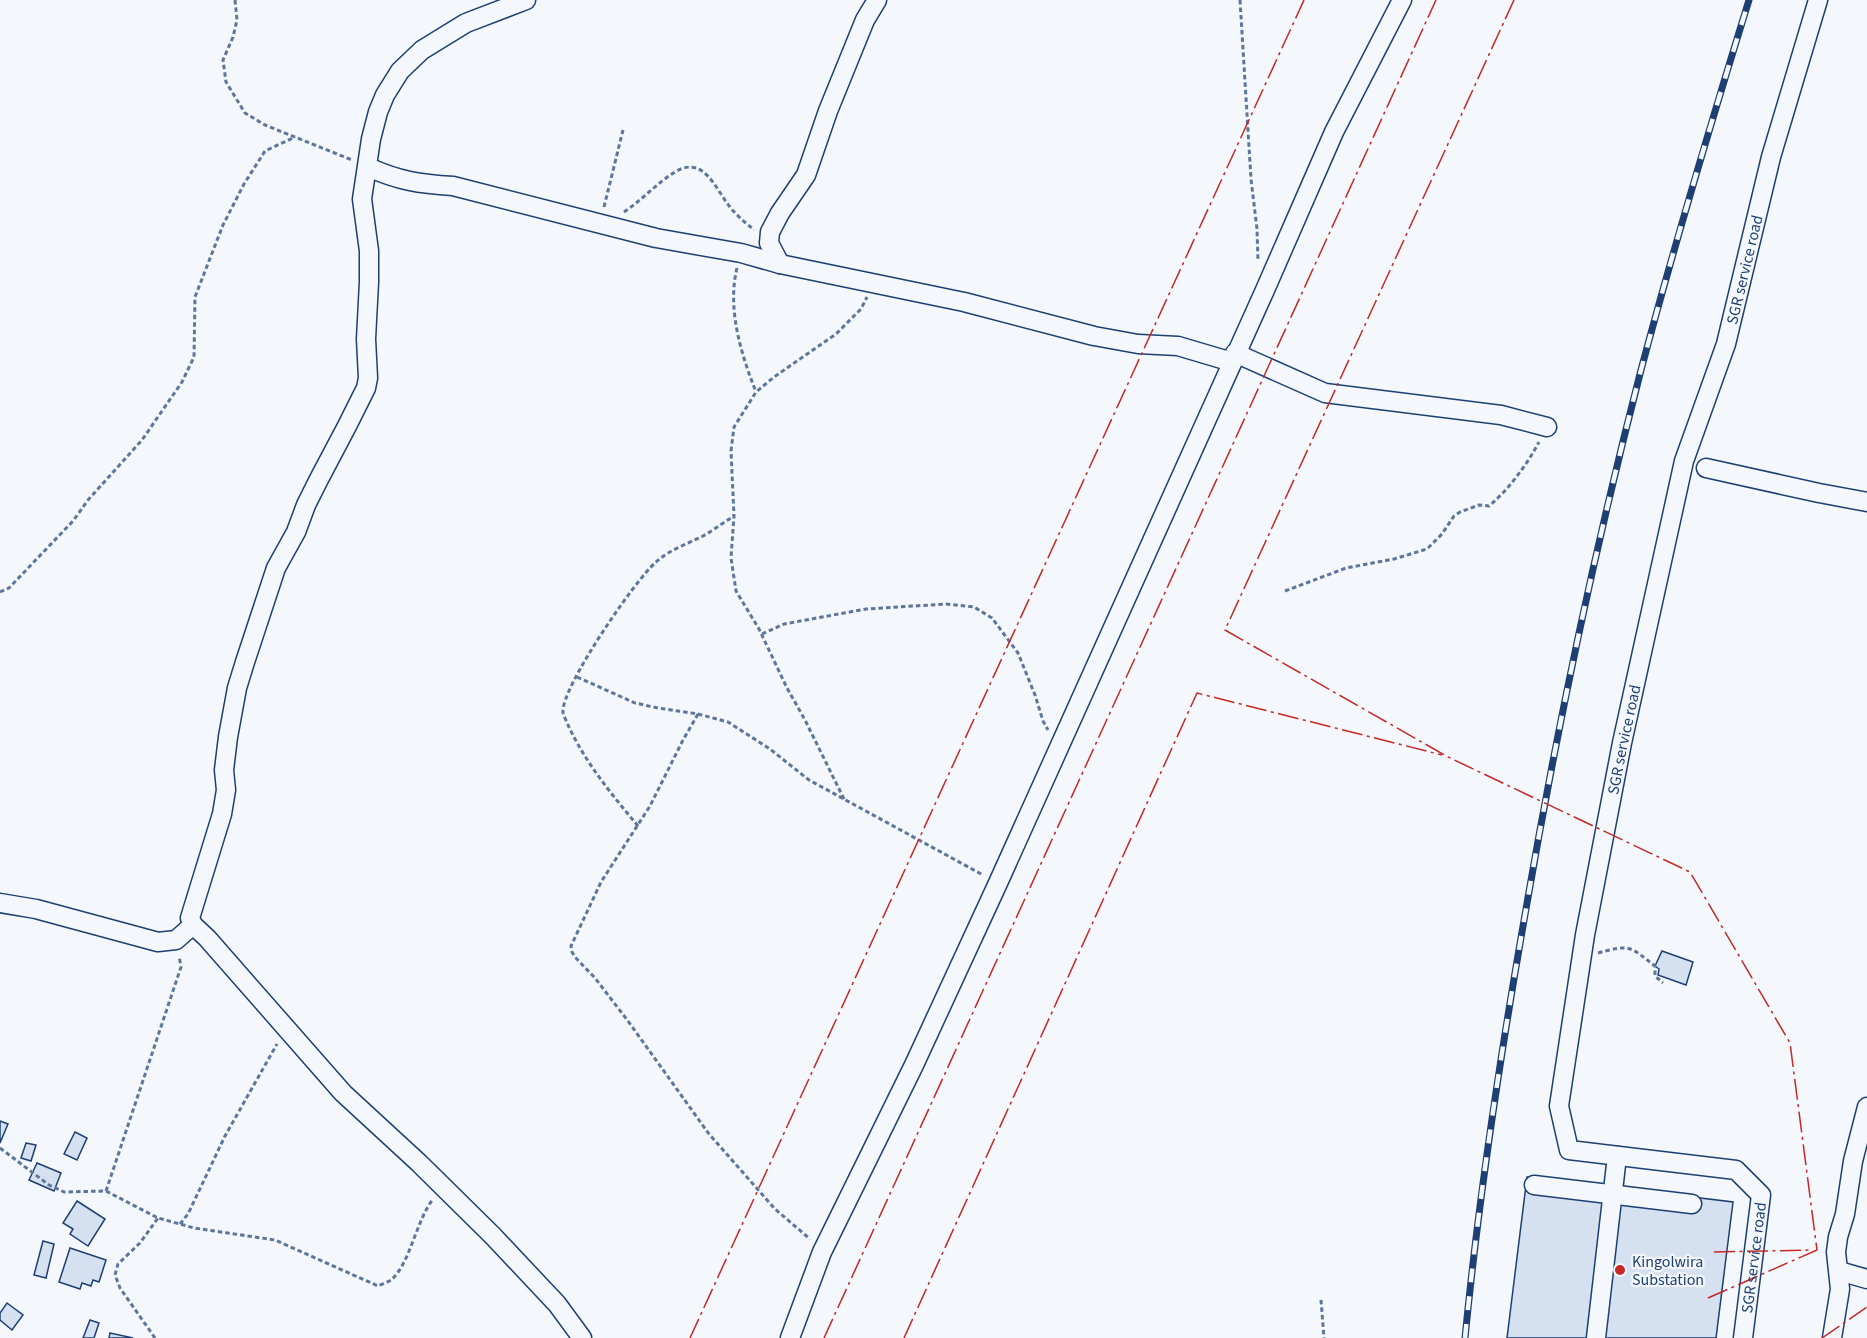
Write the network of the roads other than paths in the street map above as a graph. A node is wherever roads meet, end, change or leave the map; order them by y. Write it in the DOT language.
graph roads {
  1 [pos="526,0"];
  2 [pos="875,0"];
  3 [pos="1402,0"];
  4 [pos="1818,0"];
  5 [pos="368,167"];
  6 [pos="780,264"];
  7 [pos="1234,358"];
  8 [pos="1546,427"];
  9 [pos="1706,468"];
  10 [pos="1867,502"];
  11 [pos="0,903"];
  12 [pos="193,925"];
  13 [pos="1867,1107"];
  14 [pos="1617,1156"];
  15 [pos="1534,1185"];
  16 [pos="1613,1194"];
  17 [pos="1692,1204"];
  18 [pos="1839,1270"];
  19 [pos="1867,1279"];
  20 [pos="582,1338"];
  21 [pos="790,1338"];
  22 [pos="1596,1338"];
  23 [pos="1743,1338"];
  24 [pos="1832,1338"];
  1 -- 5 [label="street"];
  2 -- 6 [label="street"];
  3 -- 7 [label="street"];
  4 -- 14 [label="street, SGR service road"];
  5 -- 6 [label="street"];
  5 -- 12 [label="street"];
  6 -- 7 [label="street"];
  7 -- 8 [label="street"];
  7 -- 21 [label="street"];
  9 -- 10 [label="street"];
  11 -- 12 [label="street"];
  12 -- 20 [label="street"];
  13 -- 18 [label="street"];
  14 -- 16 [label="street"];
  14 -- 23 [label="street, SGR service road"];
  15 -- 16 [label="street"];
  16 -- 17 [label="street"];
  16 -- 22 [label="street"];
  18 -- 19 [label="street"];
  18 -- 24 [label="street"];
}
